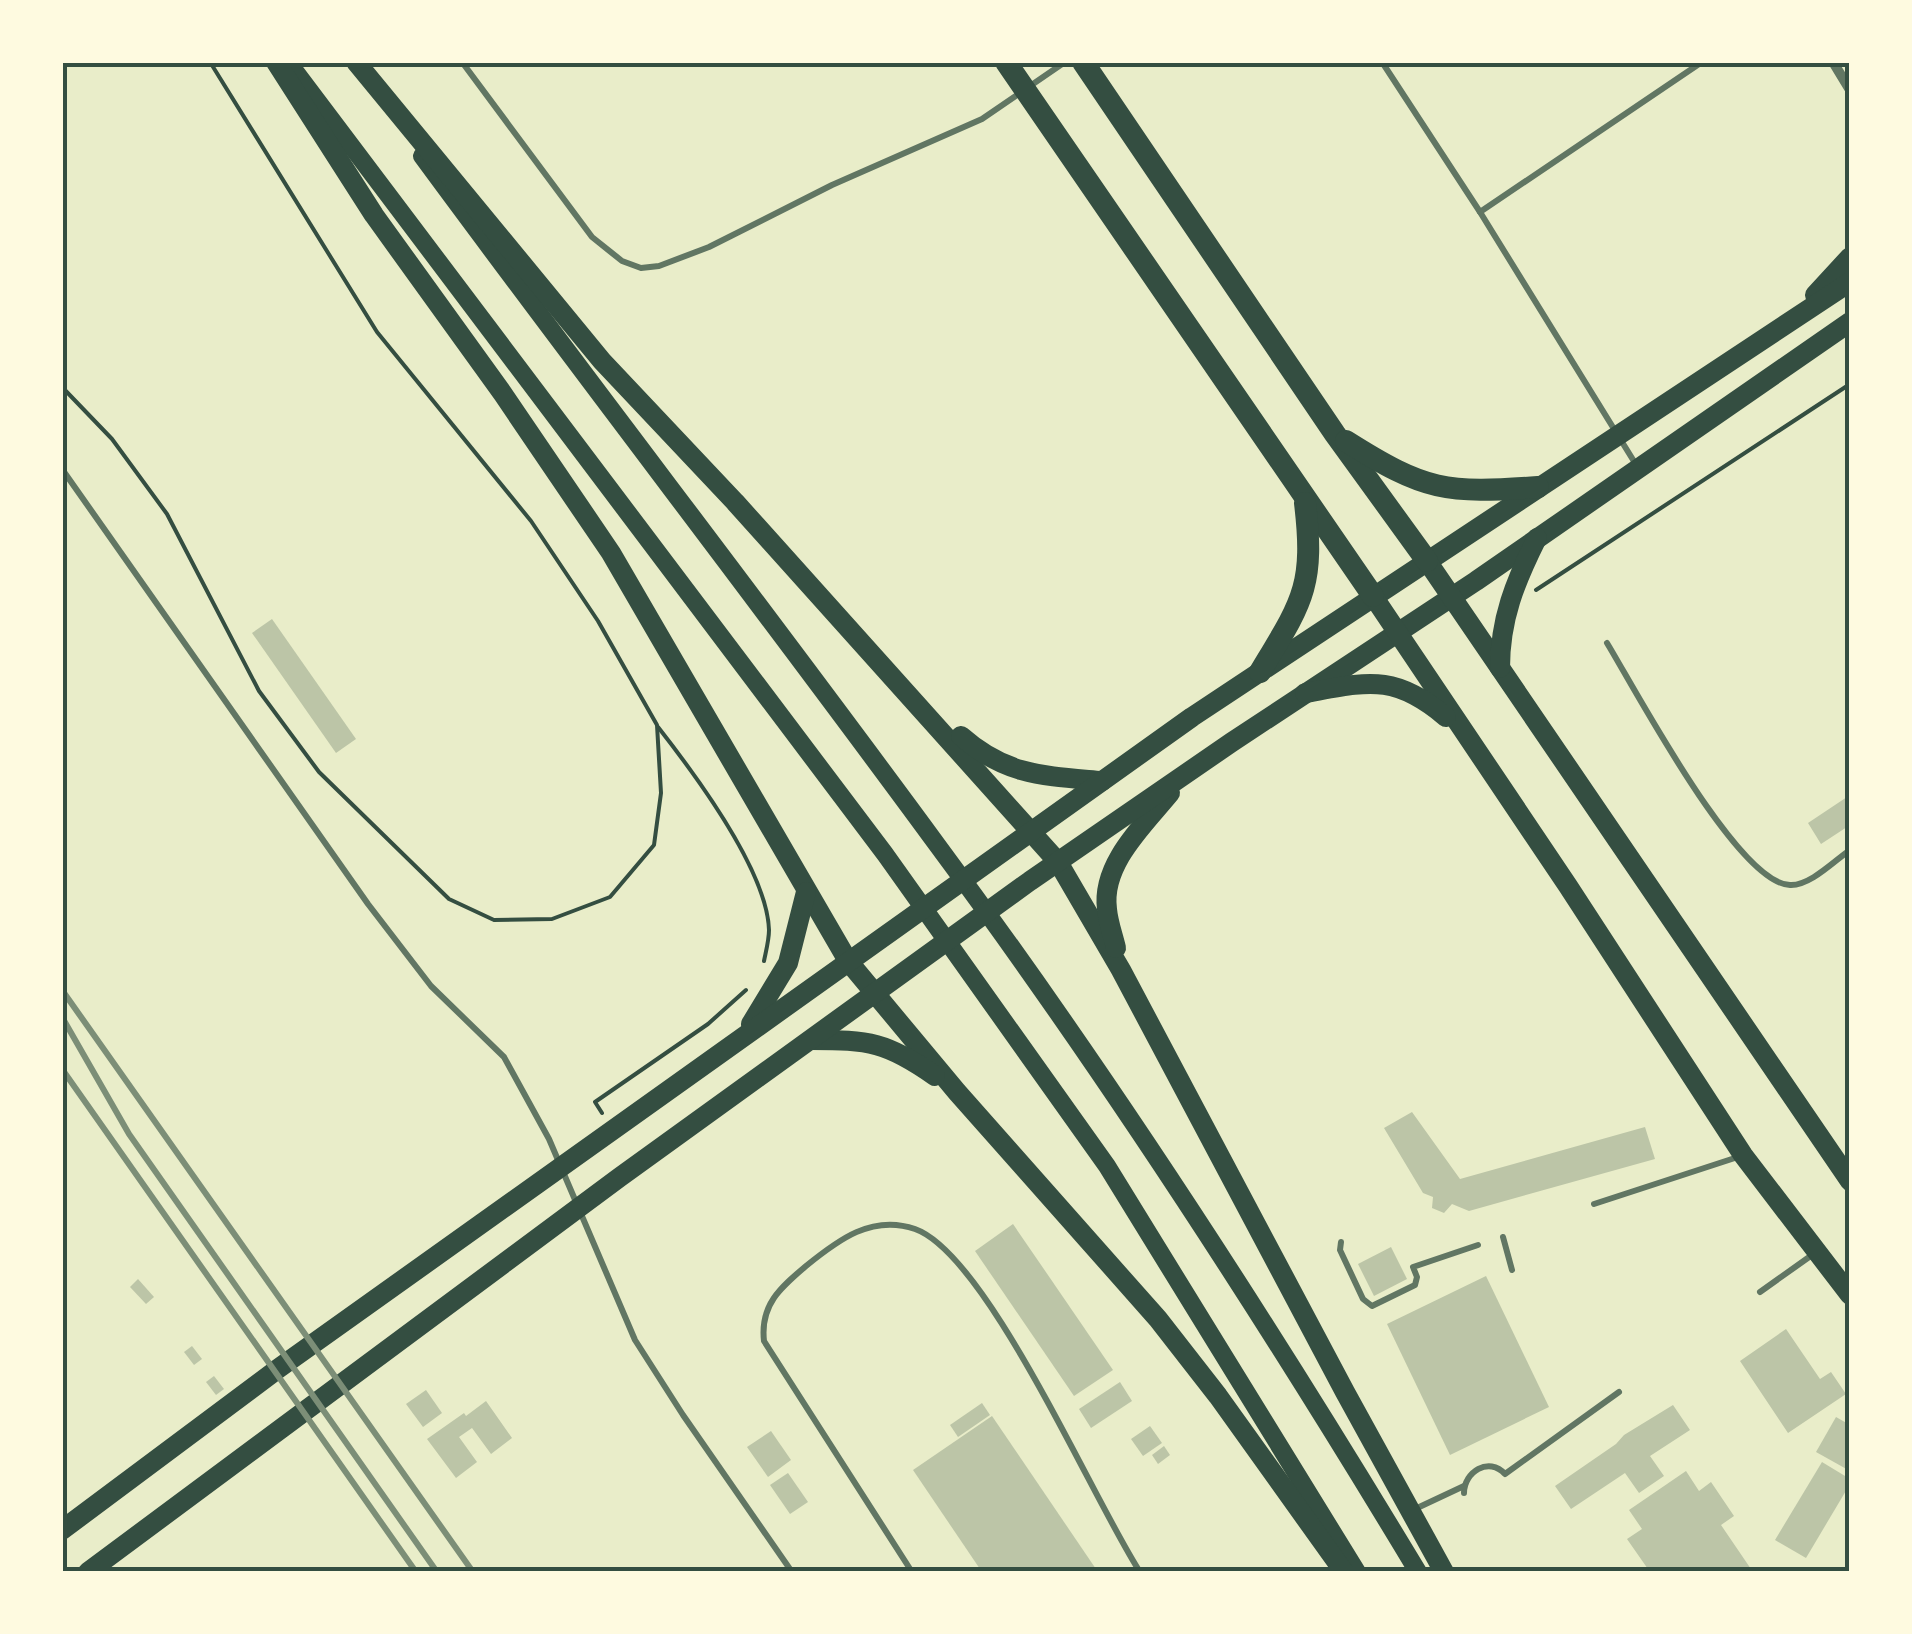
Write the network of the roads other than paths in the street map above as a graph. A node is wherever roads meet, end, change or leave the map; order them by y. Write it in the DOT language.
graph roads {
  1 [pos="276,62"];
  2 [pos="288,62"];
  3 [pos="355,62"];
  4 [pos="462,62"];
  5 [pos="1006,62"];
  6 [pos="1065,62"];
  7 [pos="1083,62"];
  8 [pos="1382,62"];
  9 [pos="1702,62"];
  10 [pos="1833,62"];
  11 [pos="1850,90"];
  12 [pos="1480,212"];
  13 [pos="1850,257"];
  14 [pos="1850,282"];
  15 [pos="1794,319"];
  16 [pos="1850,322"];
  17 [pos="1850,334"];
  18 [pos="1826,338"];
  19 [pos="1335,434"];
  20 [pos="1617,435"];
  21 [pos="62,468"];
  22 [pos="1638,468"];
  23 [pos="1538,487"];
  24 [pos="1304,496"];
  25 [pos="1537,538"];
  26 [pos="1426,562"];
  27 [pos="1373,596"];
  28 [pos="1451,597"];
  29 [pos="1398,632"];
  30 [pos="1607,643"];
  31 [pos="878,661"];
  32 [pos="1500,668"];
  33 [pos="1260,672"];
  34 [pos="1305,693"];
  35 [pos="1463,731"];
  36 [pos="1183,775"];
  37 [pos="1102,781"];
  38 [pos="1032,831"];
  39 [pos="1850,850"];
  40 [pos="1058,862"];
  41 [pos="806,892"];
  42 [pos="848,960"];
  43 [pos="1122,970"];
  44 [pos="875,994"];
  45 [pos="745,1034"];
  46 [pos="811,1040"];
  47 [pos="957,1092"];
  48 [pos="1742,1156"];
  49 [pos="1850,1181"];
  50 [pos="1594,1204"];
  51 [pos="1503,1237"];
  52 [pos="1341,1242"];
  53 [pos="1478,1245"];
  54 [pos="1814,1254"];
  55 [pos="1512,1270"];
  56 [pos="1760,1292"];
  57 [pos="1850,1295"];
  58 [pos="1619,1392"];
  59 [pos="1411,1511"];
  60 [pos="62,1530"];
  61 [pos="88,1572"];
  62 [pos="792,1572"];
  63 [pos="912,1572"];
  64 [pos="1140,1572"];
  65 [pos="1344,1572"];
  66 [pos="1357,1572"];
  67 [pos="1418,1572"];
  68 [pos="1444,1572"];
  1 -- 41 [label="main road"];
  2 -- 66 [label="main road"];
  3 -- 31 [label="main road"];
  3 -- 67 [label="main road"];
  4 -- 6 [label="lane"];
  5 -- 24 [label="highway"];
  7 -- 19 [label="highway"];
  8 -- 12 [label="lane"];
  9 -- 12 [label="lane"];
  10 -- 11 [label="street"];
  12 -- 20 [label="lane"];
  13 -- 15 [label="main road"];
  14 -- 15 [label="main road"];
  15 -- 20 [label="main road"];
  16 -- 18 [label="main road"];
  17 -- 18 [label="main road"];
  18 -- 22 [label="main road"];
  19 -- 23 [label="highway"];
  19 -- 26 [label="highway"];
  20 -- 22 [label="lane"];
  20 -- 23 [label="main road"];
  21 -- 62 [label="lane"];
  22 -- 25 [label="main road"];
  23 -- 26 [label="main road"];
  24 -- 27 [label="highway"];
  24 -- 33 [label="highway"];
  25 -- 28 [label="main road"];
  25 -- 32 [label="main road"];
  26 -- 27 [label="main road"];
  26 -- 28 [label="main road"];
  27 -- 29 [label="main road"];
  27 -- 33 [label="main road"];
  28 -- 29 [label="main road"];
  28 -- 32 [label="main road"];
  29 -- 34 [label="main road"];
  29 -- 35 [label="main road"];
  30 -- 39 [label="lane"];
  31 -- 37 [label="main road"];
  31 -- 38 [label="main road"];
  32 -- 49 [label="main road"];
  33 -- 37 [label="main road"];
  34 -- 35 [label="main road"];
  34 -- 36 [label="main road"];
  35 -- 48 [label="main road"];
  36 -- 40 [label="main road"];
  36 -- 43 [label="main road"];
  37 -- 38 [label="main road"];
  38 -- 40 [label="main road"];
  38 -- 42 [label="main road"];
  40 -- 43 [label="main road"];
  40 -- 44 [label="main road"];
  41 -- 42 [label="main road"];
  41 -- 45 [label="main road"];
  42 -- 44 [label="main road"];
  42 -- 45 [label="main road"];
  43 -- 59 [label="main road"];
  44 -- 46 [label="main road"];
  44 -- 47 [label="main road"];
  45 -- 60 [label="main road"];
  46 -- 47 [label="main road"];
  46 -- 61 [label="main road"];
  47 -- 65 [label="main road"];
  48 -- 50 [label="lane"];
  48 -- 54 [label="main road"];
  51 -- 55 [label="lane"];
  52 -- 53 [label="lane"];
  54 -- 56 [label="lane"];
  54 -- 57 [label="main road"];
  58 -- 59 [label="lane"];
  59 -- 68 [label="main road"];
  63 -- 64 [label="lane"];
}
